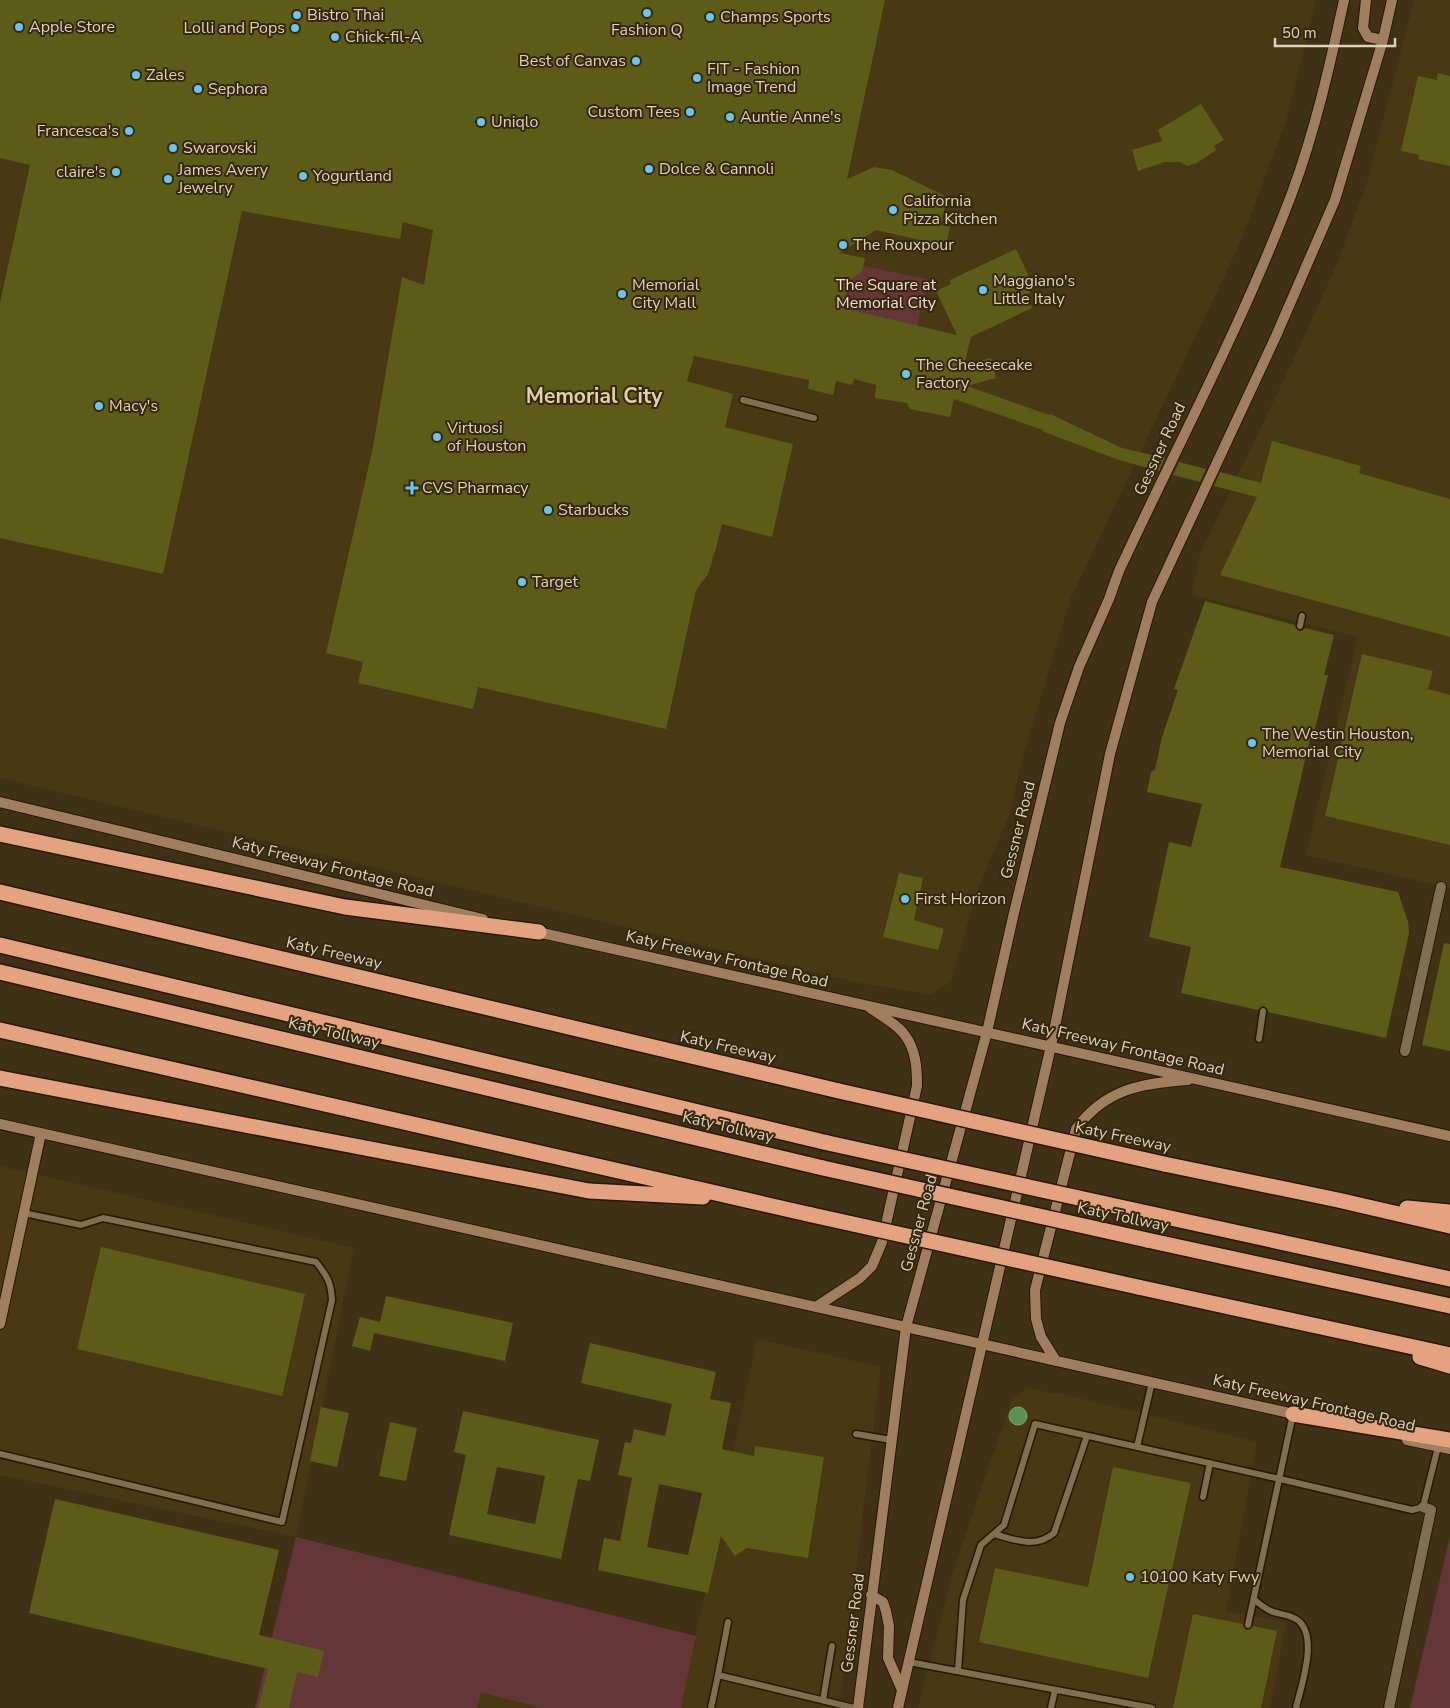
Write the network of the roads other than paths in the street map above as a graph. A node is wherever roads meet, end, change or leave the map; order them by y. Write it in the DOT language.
graph roads {
  1 [pos="1344,0"];
  2 [pos="1366,0"];
  3 [pos="1392,0"];
  4 [pos="1383,40"];
  5 [pos="743,400"];
  6 [pos="814,418"];
  7 [pos="1302,616"];
  8 [pos="1300,626"];
  9 [pos="0,802"];
  10 [pos="0,834"];
  11 [pos="1441,887"];
  12 [pos="0,891"];
  13 [pos="539,932"];
  14 [pos="0,945"];
  15 [pos="0,972"];
  16 [pos="867,1005"];
  17 [pos="1263,1011"];
  18 [pos="0,1030"];
  19 [pos="987,1032"];
  20 [pos="1259,1039"];
  21 [pos="1051,1046"];
  22 [pos="1405,1051"];
  23 [pos="0,1078"];
  24 [pos="1201,1079"];
  25 [pos="0,1124"];
  26 [pos="41,1133"];
  27 [pos="1450,1136"];
  28 [pos="746,1200"];
  29 [pos="1338,1200"];
  30 [pos="1450,1212"];
  31 [pos="24,1213"];
  32 [pos="1450,1226"];
  33 [pos="1450,1279"];
  34 [pos="1450,1306"];
  35 [pos="816,1307"];
  36 [pos="0,1324"];
  37 [pos="906,1327"];
  38 [pos="1323,1327"];
  39 [pos="982,1344"];
  40 [pos="1450,1355"];
  41 [pos="1056,1361"];
  42 [pos="1450,1366"];
  43 [pos="1152,1382"];
  44 [pos="1294,1414"];
  45 [pos="856,1434"];
  46 [pos="1087,1436"];
  47 [pos="891,1440"];
  48 [pos="1444,1443"];
  49 [pos="1137,1447"];
  50 [pos="1450,1449"];
  51 [pos="0,1454"];
  52 [pos="1210,1463"];
  53 [pos="1280,1479"];
  54 [pos="1204,1497"];
  55 [pos="1423,1506"];
  56 [pos="994,1534"];
  57 [pos="871,1595"];
  58 [pos="1254,1599"];
  59 [pos="728,1622"];
  60 [pos="1248,1625"];
  61 [pos="832,1646"];
  62 [pos="909,1662"];
  63 [pos="958,1671"];
  64 [pos="718,1675"];
  65 [pos="902,1690"];
  66 [pos="1055,1690"];
  67 [pos="823,1700"];
  68 [pos="711,1708"];
  69 [pos="856,1708"];
  70 [pos="898,1708"];
  71 [pos="1051,1708"];
  72 [pos="1152,1708"];
  73 [pos="1296,1708"];
  74 [pos="1389,1708"];
  1 -- 19 [label="main road, Gessner Road"];
  2 -- 4 [label="main road"];
  3 -- 4 [label="main road"];
  4 -- 21 [label="main road"];
  5 -- 6 [label="lane"];
  7 -- 8 [label="lane"];
  9 -- 13 [label="main road, Katy Freeway Frontage Road"];
  10 -- 13 [label="highway"];
  11 -- 22 [label="street"];
  12 -- 29 [label="highway, Katy Freeway, bridge"];
  13 -- 16 [label="main road, Katy Freeway Frontage Road"];
  14 -- 33 [label="highway, Katy Tollway, bridge"];
  15 -- 34 [label="highway, Katy Tollway, bridge"];
  16 -- 19 [label="main road, Katy Freeway Frontage Road"];
  16 -- 35 [label="main road"];
  17 -- 20 [label="lane"];
  18 -- 28 [label="highway"];
  19 -- 21 [label="main road, Katy Freeway Frontage Road"];
  19 -- 37 [label="main road, Gessner Road"];
  21 -- 24 [label="main road, Katy Freeway Frontage Road"];
  21 -- 39 [label="main road"];
  23 -- 28 [label="highway"];
  24 -- 27 [label="main road, Katy Freeway Frontage Road"];
  24 -- 41 [label="main road"];
  25 -- 26 [label="main road, Katy Freeway Frontage Road"];
  26 -- 31 [label="main road"];
  26 -- 35 [label="main road, Katy Freeway Frontage Road"];
  28 -- 38 [label="highway, bridge"];
  29 -- 30 [label="highway"];
  29 -- 32 [label="highway, Katy Freeway"];
  31 -- 36 [label="main road"];
  31 -- 51 [label="lane"];
  35 -- 37 [label="main road, Katy Freeway Frontage Road"];
  37 -- 39 [label="main road, Katy Freeway Frontage Road"];
  37 -- 47 [label="main road, Gessner Road"];
  38 -- 40 [label="highway"];
  38 -- 42 [label="highway"];
  39 -- 41 [label="main road, Katy Freeway Frontage Road"];
  39 -- 62 [label="main road"];
  41 -- 43 [label="main road, Katy Freeway Frontage Road"];
  43 -- 44 [label="main road, Katy Freeway Frontage Road"];
  43 -- 49 [label="lane"];
  44 -- 48 [label="highway"];
  44 -- 53 [label="lane"];
  45 -- 47 [label="lane"];
  46 -- 49 [label="lane"];
  46 -- 56 [label="lane"];
  46 -- 56 [label="lane"];
  47 -- 57 [label="main road, Gessner Road"];
  48 -- 50 [label="main road"];
  48 -- 55 [label="lane"];
  49 -- 52 [label="lane"];
  52 -- 53 [label="lane"];
  52 -- 54 [label="lane"];
  53 -- 55 [label="lane"];
  53 -- 58 [label="lane"];
  55 -- 74 [label="street"];
  56 -- 63 [label="lane"];
  57 -- 65 [label="main road"];
  57 -- 69 [label="main road, Gessner Road"];
  58 -- 60 [label="lane"];
  58 -- 73 [label="lane"];
  59 -- 64 [label="lane"];
  61 -- 67 [label="lane"];
  62 -- 63 [label="lane"];
  62 -- 65 [label="main road"];
  63 -- 66 [label="lane"];
  64 -- 67 [label="lane"];
  64 -- 68 [label="lane"];
  65 -- 70 [label="main road"];
  66 -- 71 [label="lane"];
  66 -- 72 [label="lane"];
  67 -- 69 [label="lane"];
}
